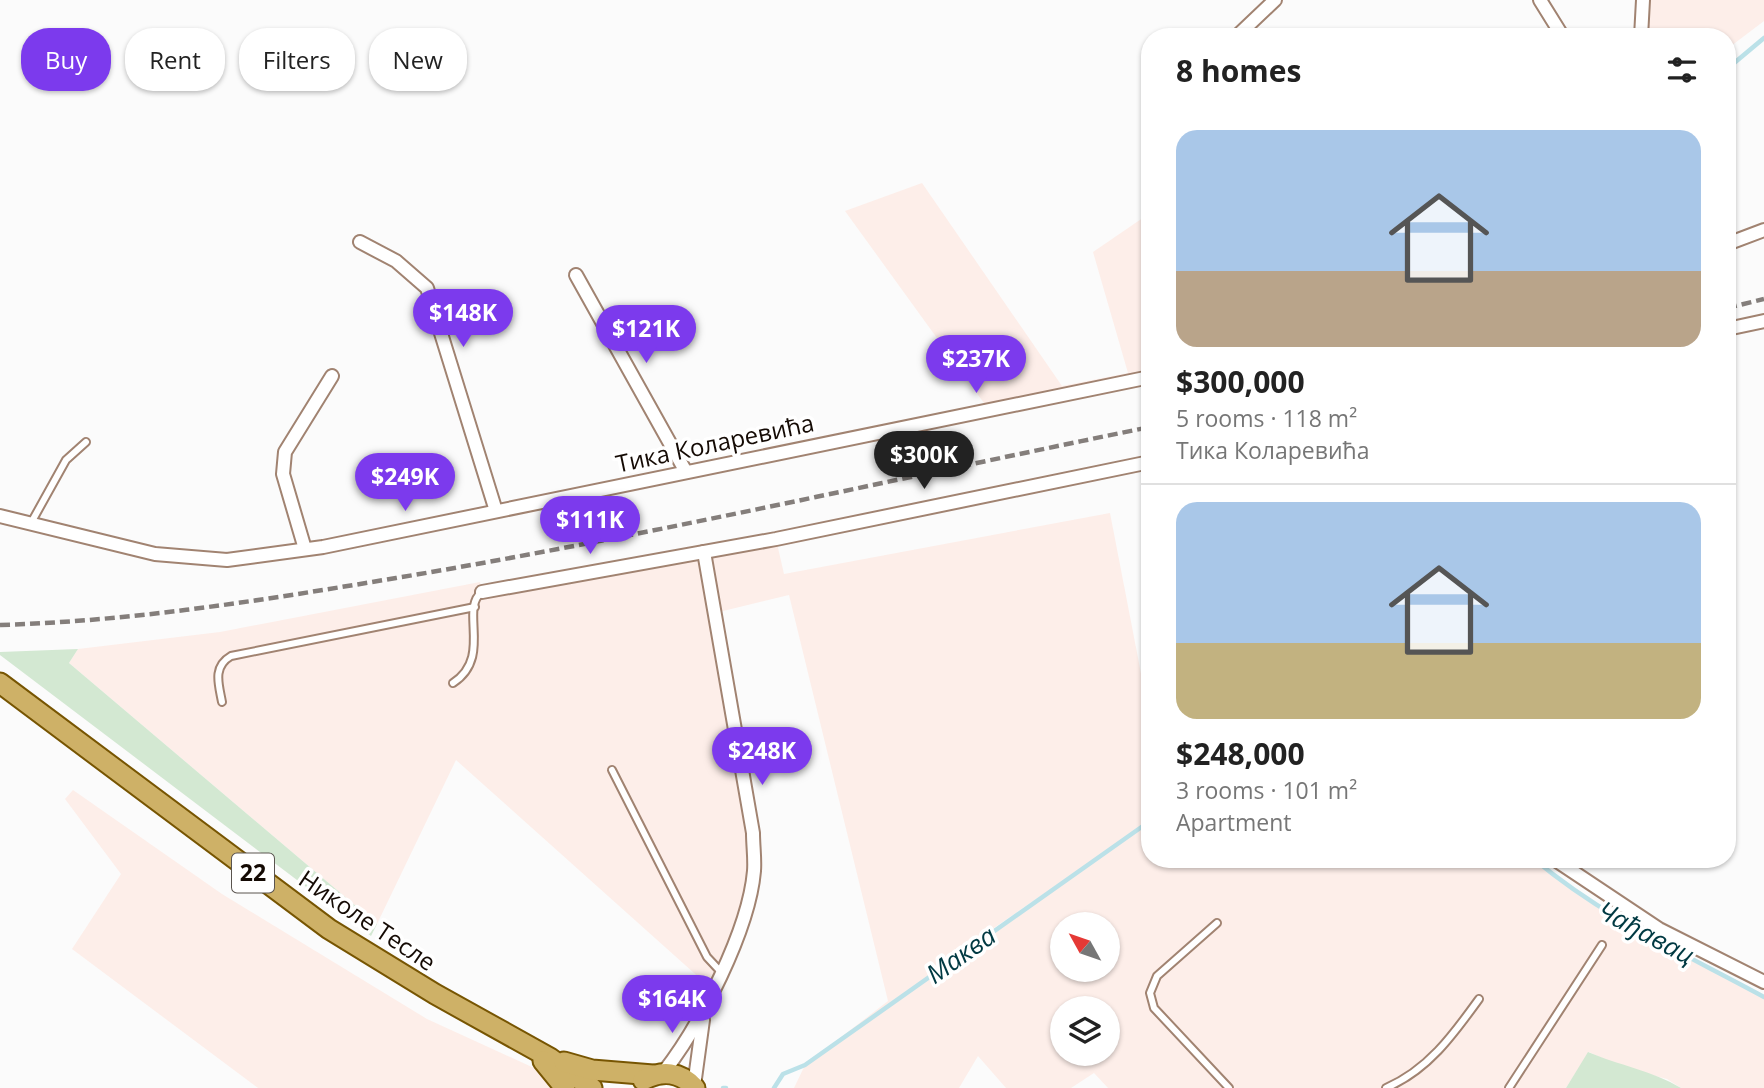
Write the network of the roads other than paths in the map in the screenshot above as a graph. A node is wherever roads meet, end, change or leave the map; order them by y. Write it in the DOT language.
graph roads {
  1 [pos="1275,0"];
  2 [pos="1540,0"];
  3 [pos="1643,0"];
  4 [pos="1245,28"];
  5 [pos="1557,28"];
  6 [pos="1641,28"];
  7 [pos="1764,230"];
  8 [pos="1764,239"];
  9 [pos="360,242"];
  10 [pos="1736,242"];
  11 [pos="1736,244"];
  12 [pos="576,275"];
  13 [pos="1764,321"];
  14 [pos="1736,327"];
  15 [pos="331,376"];
  16 [pos="1141,379"];
  17 [pos="86,442"];
  18 [pos="1141,464"];
  19 [pos="686,472"];
  20 [pos="496,511"];
  21 [pos="0,516"];
  22 [pos="30,525"];
  23 [pos="305,549"];
  24 [pos="704,552"];
  25 [pos="482,592"];
  26 [pos="475,607"];
  27 [pos="0,683"];
  28 [pos="453,683"];
  29 [pos="222,702"];
  30 [pos="612,770"];
  31 [pos="1568,868"];
  32 [pos="1217,923"];
  33 [pos="1602,945"];
  34 [pos="721,972"];
  35 [pos="1764,982"];
  36 [pos="1479,999"];
  37 [pos="704,1013"];
  38 [pos="542,1053"];
  39 [pos="658,1074"];
  40 [pos="694,1087"];
  41 [pos="565,1088"];
  42 [pos="592,1088"];
  43 [pos="634,1088"];
  44 [pos="1229,1088"];
  45 [pos="1386,1088"];
  46 [pos="1509,1088"];
  1 -- 4 [label="street"];
  2 -- 5 [label="street"];
  3 -- 6 [label="street"];
  7 -- 10 [label="street"];
  8 -- 11 [label="street"];
  9 -- 20 [label="street"];
  12 -- 19 [label="street"];
  13 -- 14 [label="street"];
  15 -- 23 [label="street"];
  16 -- 19 [label="street, Тика Коларевића"];
  17 -- 22 [label="lane"];
  18 -- 24 [label="street"];
  19 -- 20 [label="street, Тика Коларевића"];
  20 -- 23 [label="street, Тика Коларевића"];
  21 -- 22 [label="street, Тика Коларевића"];
  22 -- 23 [label="street, Тика Коларевића"];
  24 -- 25 [label="street"];
  24 -- 34 [label="street"];
  25 -- 26 [label="lane"];
  26 -- 28 [label="lane"];
  26 -- 29 [label="lane"];
  27 -- 38 [label="main road, Николе Тесле / 22"];
  30 -- 34 [label="lane"];
  31 -- 35 [label="street"];
  32 -- 44 [label="lane"];
  33 -- 46 [label="lane"];
  34 -- 37 [label="street"];
  36 -- 45 [label="lane"];
  37 -- 39 [label="street"];
  37 -- 40 [label="street"];
  38 -- 39 [label="main road, Николе Тесле / 22"];
  38 -- 41 [label="main road"];
  38 -- 42 [label="main road, Николе Тесле / 22"];
  39 -- 40 [label="main road, 22"];
  39 -- 43 [label="main road"];
}
